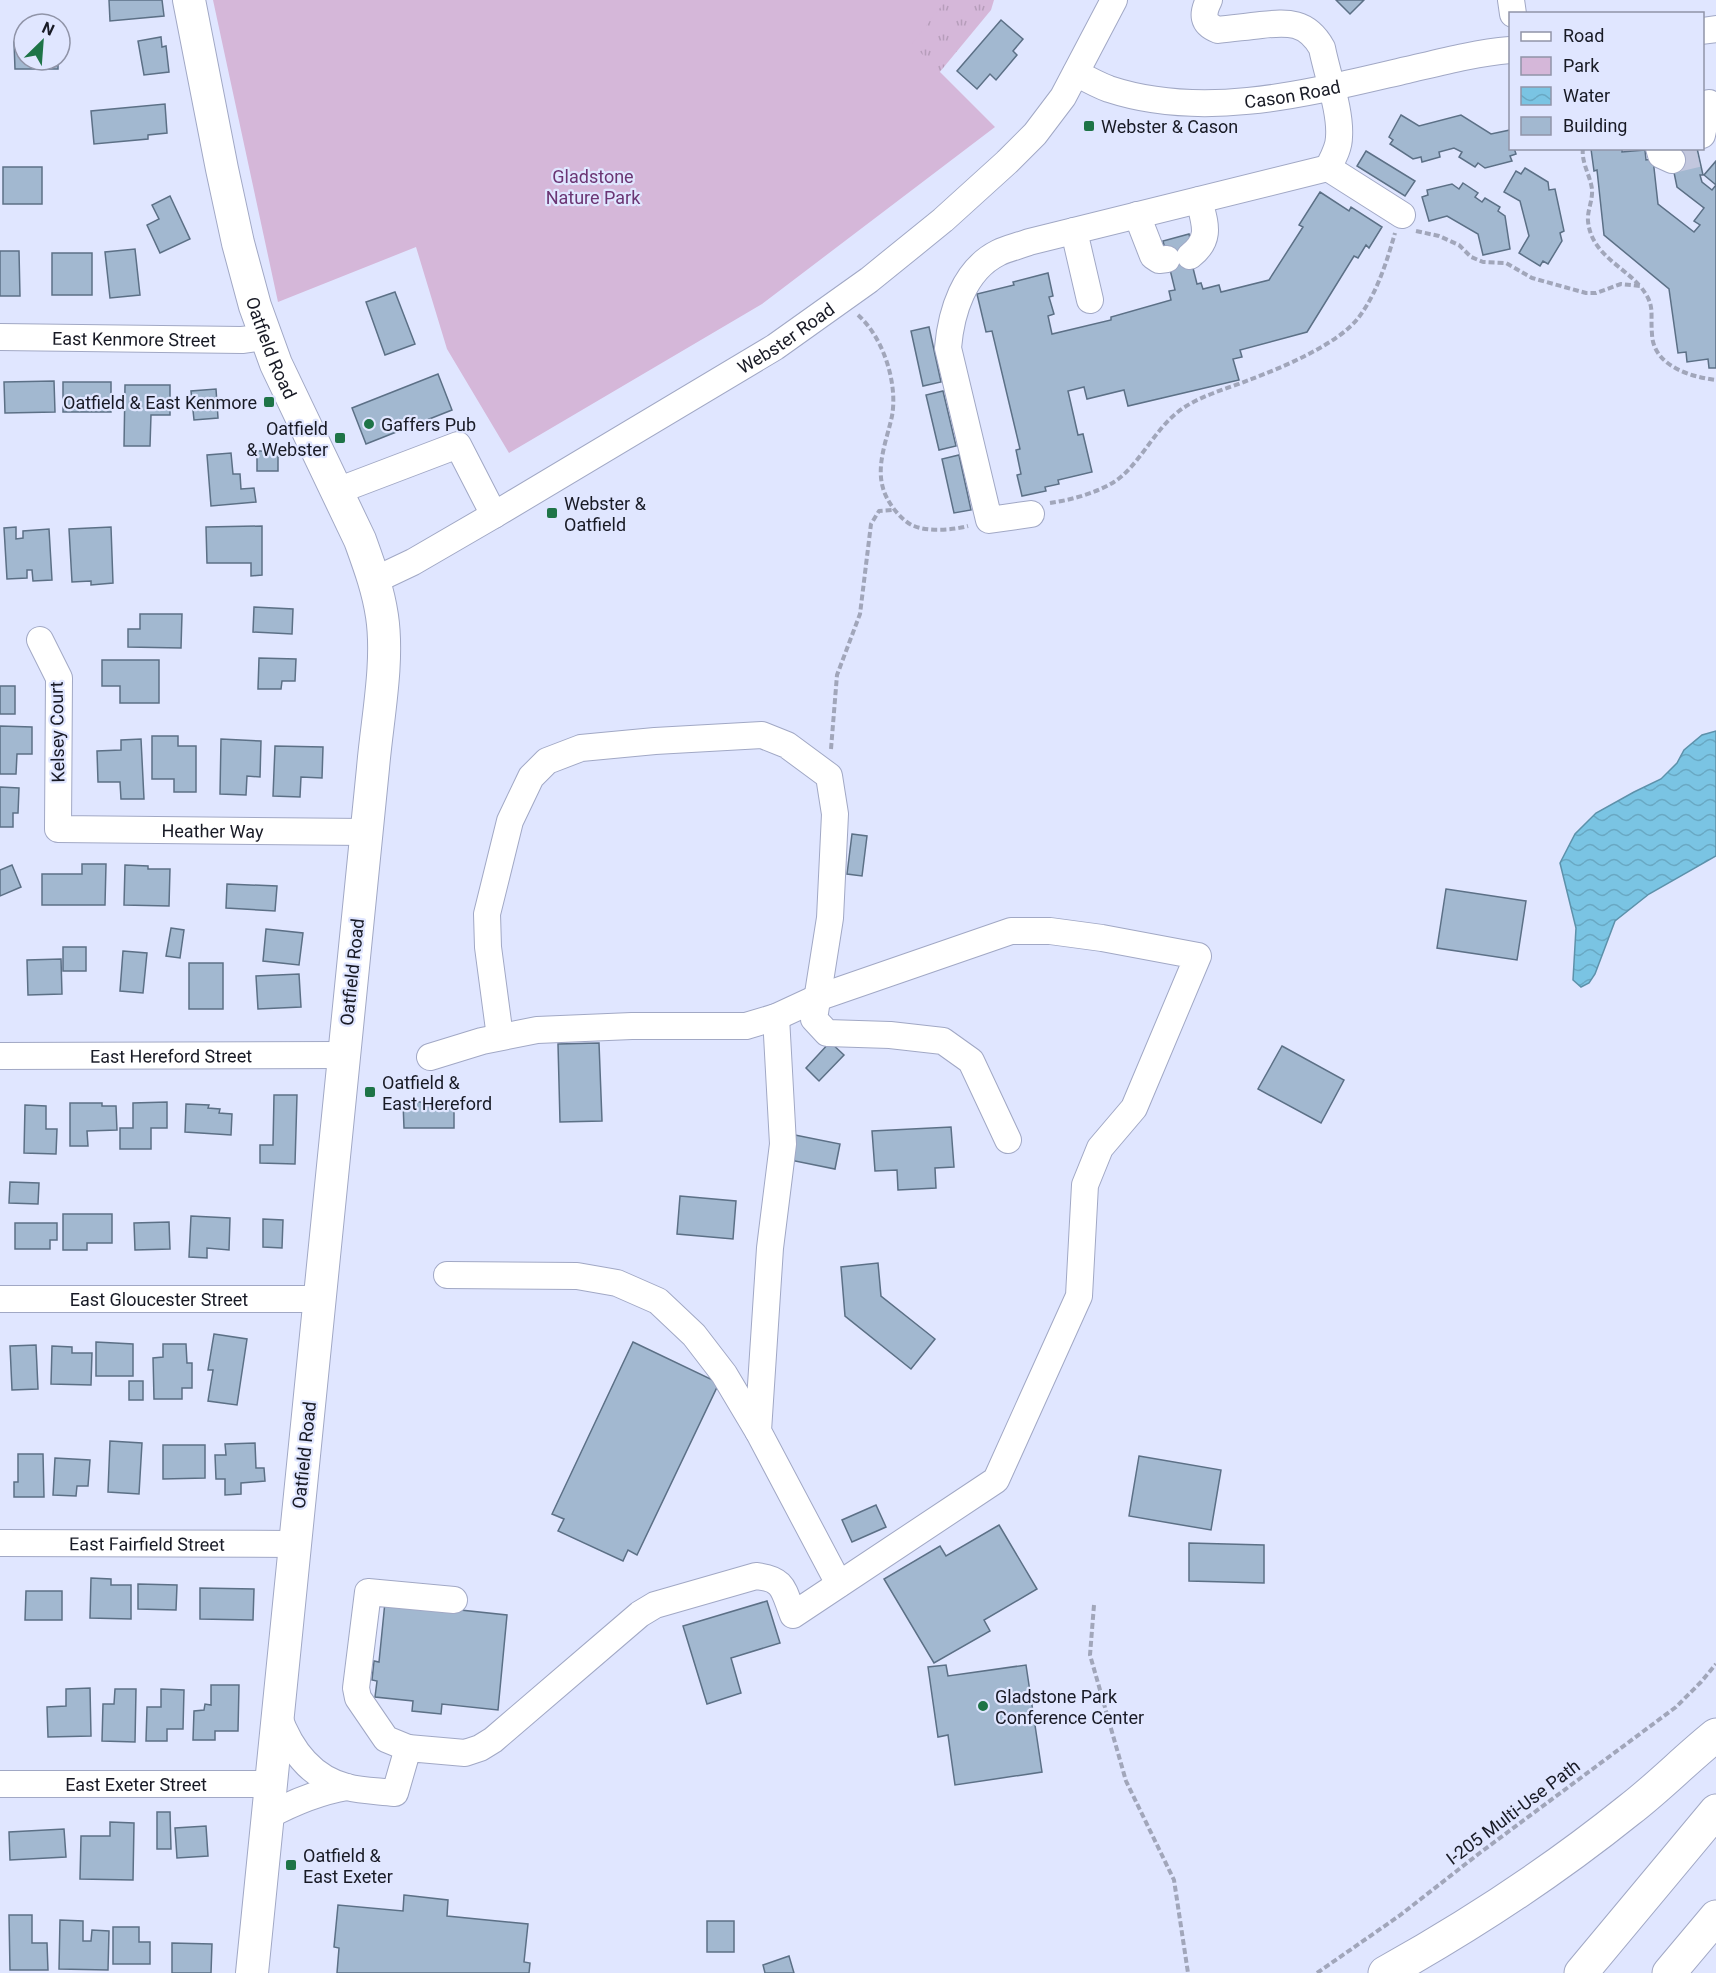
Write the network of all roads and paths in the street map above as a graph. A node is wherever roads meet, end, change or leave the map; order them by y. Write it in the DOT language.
graph roads {
  1 [pos="189,0"];
  2 [pos="1114,0"];
  3 [pos="1209,0"];
  4 [pos="1509,50"];
  5 [pos="1076,74"];
  6 [pos="1331,88"];
  7 [pos="1709,102"];
  8 [pos="1704,126"];
  9 [pos="1583,150"];
  10 [pos="1328,168"];
  11 [pos="1199,200"];
  12 [pos="1137,215"];
  13 [pos="1399,221"];
  14 [pos="1074,231"];
  15 [pos="1640,286"];
  16 [pos="1090,300"];
  17 [pos="857,314"];
  18 [pos="0,337"];
  19 [pos="266,337"];
  20 [pos="1716,380"];
  21 [pos="337,491"];
  22 [pos="893,510"];
  23 [pos="1031,514"];
  24 [pos="494,515"];
  25 [pos="989,520"];
  26 [pos="375,580"];
  27 [pos="40,640"];
  28 [pos="829,776"];
  29 [pos="58,829"];
  30 [pos="366,832"];
  31 [pos="817,998"];
  32 [pos="776,1017"];
  33 [pos="500,1037"];
  34 [pos="343,1055"];
  35 [pos="0,1056"];
  36 [pos="430,1057"];
  37 [pos="1008,1140"];
  38 [pos="447,1275"];
  39 [pos="0,1299"];
  40 [pos="319,1299"];
  41 [pos="758,1431"];
  42 [pos="0,1543"];
  43 [pos="295,1544"];
  44 [pos="839,1584"];
  45 [pos="454,1600"];
  46 [pos="1094,1605"];
  47 [pos="1716,1664"];
  48 [pos="278,1715"];
  49 [pos="1716,1735"];
  50 [pos="408,1748"];
  51 [pos="0,1784"];
  52 [pos="272,1784"];
  53 [pos="347,1787"];
  54 [pos="1716,1811"];
  55 [pos="268,1816"];
  56 [pos="1716,1917"];
  57 [pos="252,1973"];
  58 [pos="1188,1973"];
  59 [pos="1317,1973"];
  60 [pos="1385,1973"];
  61 [pos="1581,1973"];
  62 [pos="1669,1973"];
  1 -- 19 [label="main road, Oatfield Road"];
  2 -- 5 [label="street, Webster Road"];
  3 -- 6 [label="street"];
  4 -- 6 [label="street, Cason Road"];
  5 -- 6 [label="street, Cason Road"];
  5 -- 24 [label="street, Webster Road"];
  6 -- 10 [label="street"];
  7 -- 8 [label="street"];
  9 -- 15 [label="path"];
  10 -- 11 [label="street"];
  10 -- 13 [label="street"];
  11 -- 12 [label="street"];
  11 -- 12 [label="street"];
  12 -- 14 [label="street"];
  13 -- 15 [label="path"];
  13 -- 23 [label="path"];
  14 -- 16 [label="street"];
  14 -- 25 [label="street"];
  15 -- 20 [label="path"];
  17 -- 22 [label="path"];
  18 -- 19 [label="street, East Kenmore Street"];
  19 -- 21 [label="main road, Oatfield Road"];
  21 -- 24 [label="street"];
  21 -- 26 [label="main road, Oatfield Road"];
  22 -- 25 [label="path"];
  22 -- 28 [label="path"];
  23 -- 25 [label="street"];
  24 -- 26 [label="street, Webster Road"];
  26 -- 30 [label="main road, Oatfield Road"];
  27 -- 29 [label="street, Kelsey Court"];
  28 -- 31 [label="street"];
  28 -- 33 [label="street"];
  29 -- 30 [label="street, Heather Way"];
  30 -- 34 [label="main road, Oatfield Road"];
  31 -- 32 [label="street"];
  31 -- 37 [label="street"];
  31 -- 44 [label="street"];
  32 -- 33 [label="street"];
  32 -- 41 [label="street"];
  33 -- 36 [label="street"];
  34 -- 35 [label="street, East Hereford Street"];
  34 -- 40 [label="main road, Oatfield Road"];
  38 -- 41 [label="street"];
  39 -- 40 [label="street, East Gloucester Street"];
  40 -- 43 [label="main road, Oatfield Road"];
  41 -- 44 [label="street"];
  42 -- 43 [label="street, East Fairfield Street"];
  43 -- 48 [label="main road, Oatfield Road"];
  44 -- 50 [label="street"];
  45 -- 50 [label="street"];
  46 -- 58 [label="path"];
  47 -- 59 [label="path, I-205 Multi-Use Path"];
  48 -- 52 [label="main road, Oatfield Road"];
  48 -- 53 [label="street"];
  49 -- 60 [label="highway"];
  50 -- 53 [label="street"];
  51 -- 52 [label="street, East Exeter Street"];
  52 -- 55 [label="main road, Oatfield Road"];
  53 -- 55 [label="street"];
  54 -- 61 [label="highway"];
  55 -- 57 [label="main road, Oatfield Road"];
  56 -- 62 [label="highway"];
}
